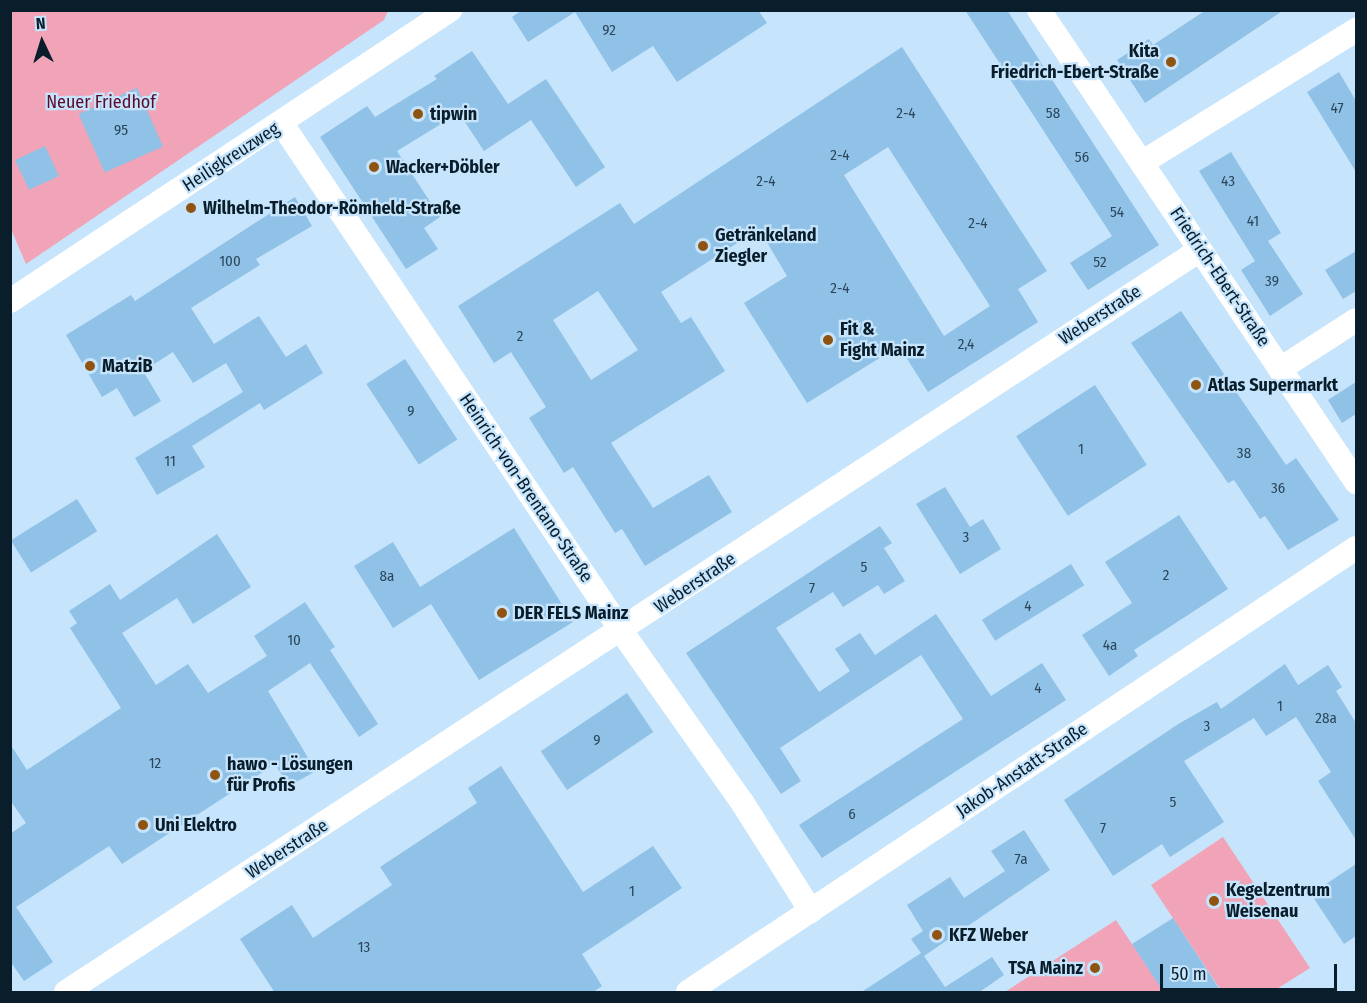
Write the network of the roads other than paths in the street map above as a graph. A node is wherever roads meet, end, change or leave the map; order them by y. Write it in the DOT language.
graph roads {
  1 [pos="450,10"];
  2 [pos="1039,10"];
  3 [pos="417,20"];
  4 [pos="1356,30"];
  5 [pos="282,124"];
  6 [pos="1143,162"];
  7 [pos="1200,250"];
  8 [pos="10,301"];
  9 [pos="1356,320"];
  10 [pos="1280,369"];
  11 [pos="1356,482"];
  12 [pos="1356,548"];
  13 [pos="622,632"];
  14 [pos="811,911"];
  15 [pos="66,993"];
  16 [pos="688,993"];
  1 -- 3 [label="street, Heiligkreuzweg"];
  2 -- 6 [label="street, Friedrich-Ebert-Straße"];
  3 -- 5 [label="street, Heiligkreuzweg"];
  4 -- 6 [label="street"];
  5 -- 8 [label="street, Heiligkreuzweg"];
  5 -- 13 [label="street, Heinrich-von-Brentano-Straße"];
  6 -- 7 [label="street, Friedrich-Ebert-Straße"];
  7 -- 10 [label="street, Friedrich-Ebert-Straße"];
  7 -- 13 [label="street, Weberstraße"];
  9 -- 10 [label="street"];
  10 -- 11 [label="street, Friedrich-Ebert-Straße"];
  12 -- 14 [label="street, Jakob-Anstatt-Straße"];
  13 -- 14 [label="street, Heinrich-von-Brentano-Straße"];
  13 -- 15 [label="street, Weberstraße"];
  14 -- 16 [label="street, Jakob-Anstatt-Straße"];
}
